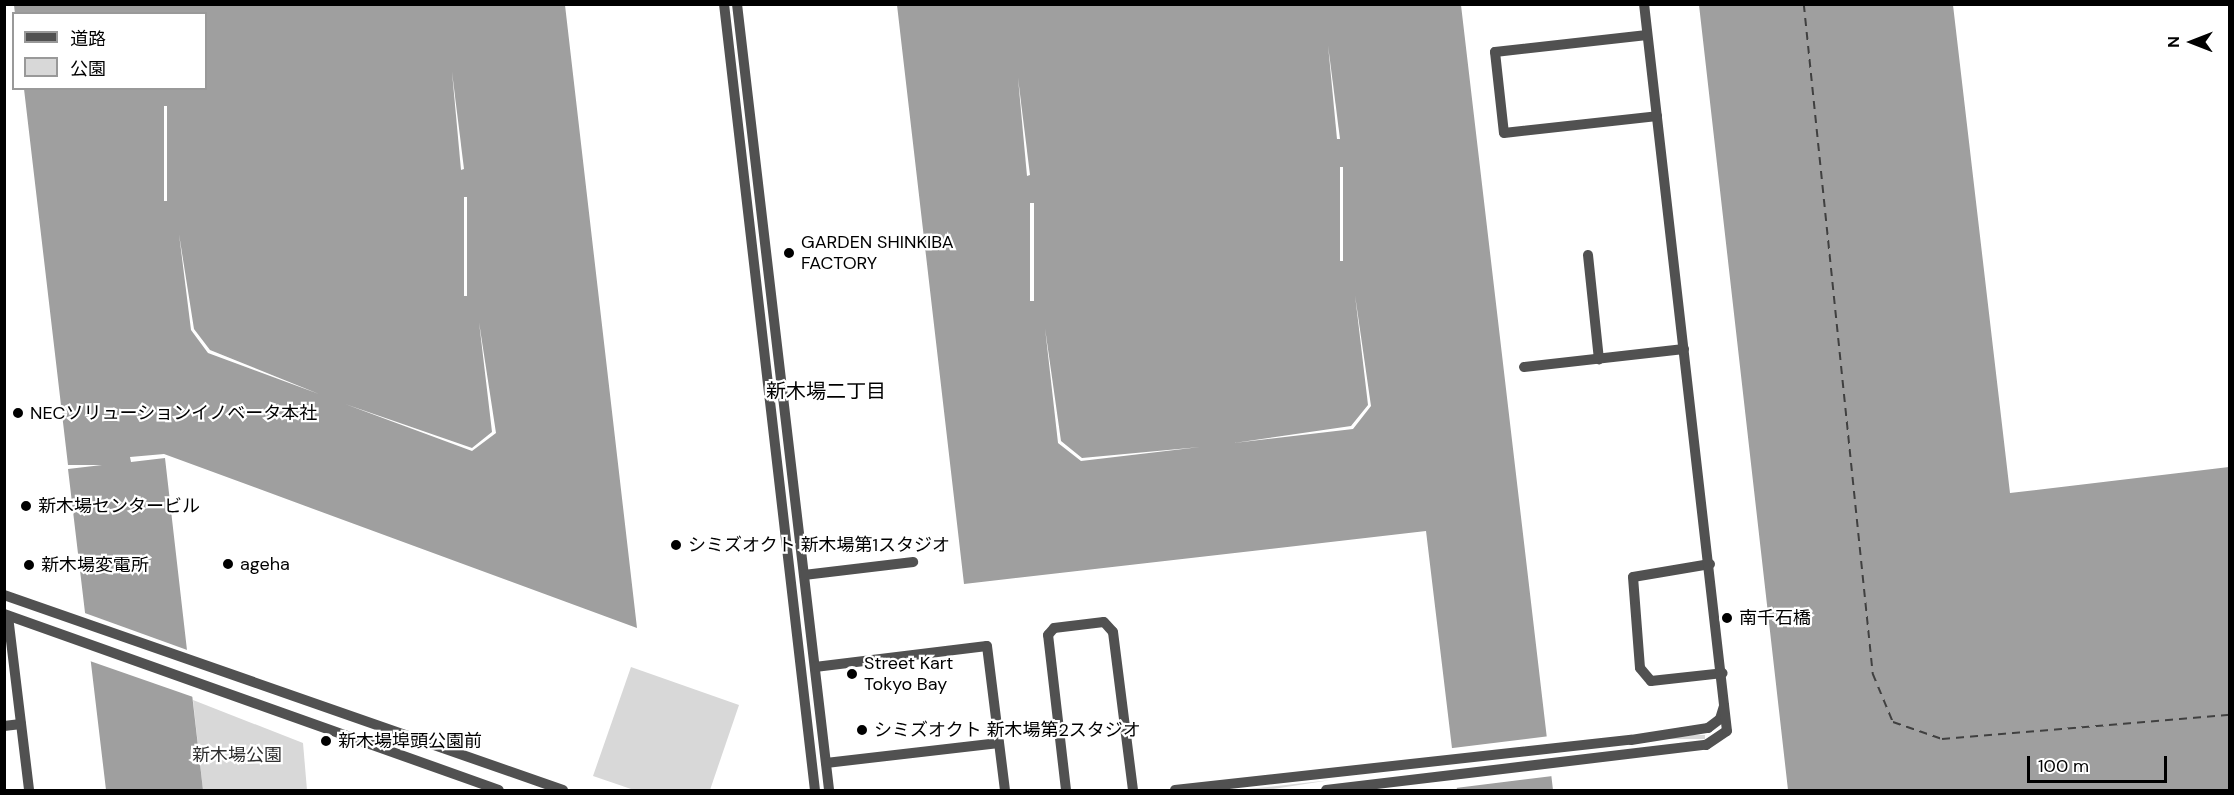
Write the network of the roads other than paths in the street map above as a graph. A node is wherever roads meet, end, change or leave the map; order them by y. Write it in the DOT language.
graph roads {
  1 [pos="724,4"];
  2 [pos="737,4"];
  3 [pos="1644,4"];
  4 [pos="1647,35"];
  5 [pos="747,83"];
  6 [pos="733,85"];
  7 [pos="1657,116"];
  8 [pos="1588,255"];
  9 [pos="1684,349"];
  10 [pos="1599,359"];
  11 [pos="1524,367"];
  12 [pos="788,442"];
  13 [pos="775,443"];
  14 [pos="913,562"];
  15 [pos="1710,564"];
  16 [pos="804,575"];
  17 [pos="4,595"];
  18 [pos="6,615"];
  19 [pos="9,660"];
  20 [pos="814,667"];
  21 [pos="1723,674"];
  22 [pos="1725,703"];
  23 [pos="21,724"];
  24 [pos="4,726"];
  25 [pos="999,743"];
  26 [pos="826,763"];
  27 [pos="29,790"];
  28 [pos="499,790"];
  29 [pos="563,790"];
  30 [pos="815,790"];
  31 [pos="829,790"];
  32 [pos="1005,790"];
  33 [pos="1066,790"];
  34 [pos="1133,790"];
  35 [pos="1175,790"];
  36 [pos="1190,790"];
  37 [pos="1326,790"];
  1 -- 6 [label="street"];
  2 -- 5 [label="street"];
  3 -- 4 [label="street"];
  4 -- 7 [label="street"];
  4 -- 7 [label="street"];
  5 -- 6 [label="street"];
  5 -- 12 [label="street"];
  6 -- 13 [label="street"];
  7 -- 9 [label="street"];
  8 -- 10 [label="street"];
  9 -- 10 [label="street"];
  9 -- 15 [label="street"];
  10 -- 11 [label="street"];
  12 -- 13 [label="street"];
  12 -- 16 [label="street"];
  13 -- 30 [label="street"];
  14 -- 16 [label="street"];
  15 -- 21 [label="street"];
  15 -- 21 [label="street"];
  16 -- 20 [label="street"];
  17 -- 29 [label="street"];
  18 -- 19 [label="street"];
  18 -- 28 [label="street"];
  19 -- 23 [label="street"];
  20 -- 25 [label="street"];
  20 -- 26 [label="street"];
  21 -- 22 [label="street"];
  22 -- 36 [label="street"];
  22 -- 37 [label="street"];
  23 -- 24 [label="street"];
  23 -- 27 [label="street"];
  25 -- 26 [label="street"];
  25 -- 32 [label="street"];
  26 -- 31 [label="street"];
  33 -- 34 [label="street"];
  35 -- 36 [label="street"];
}
